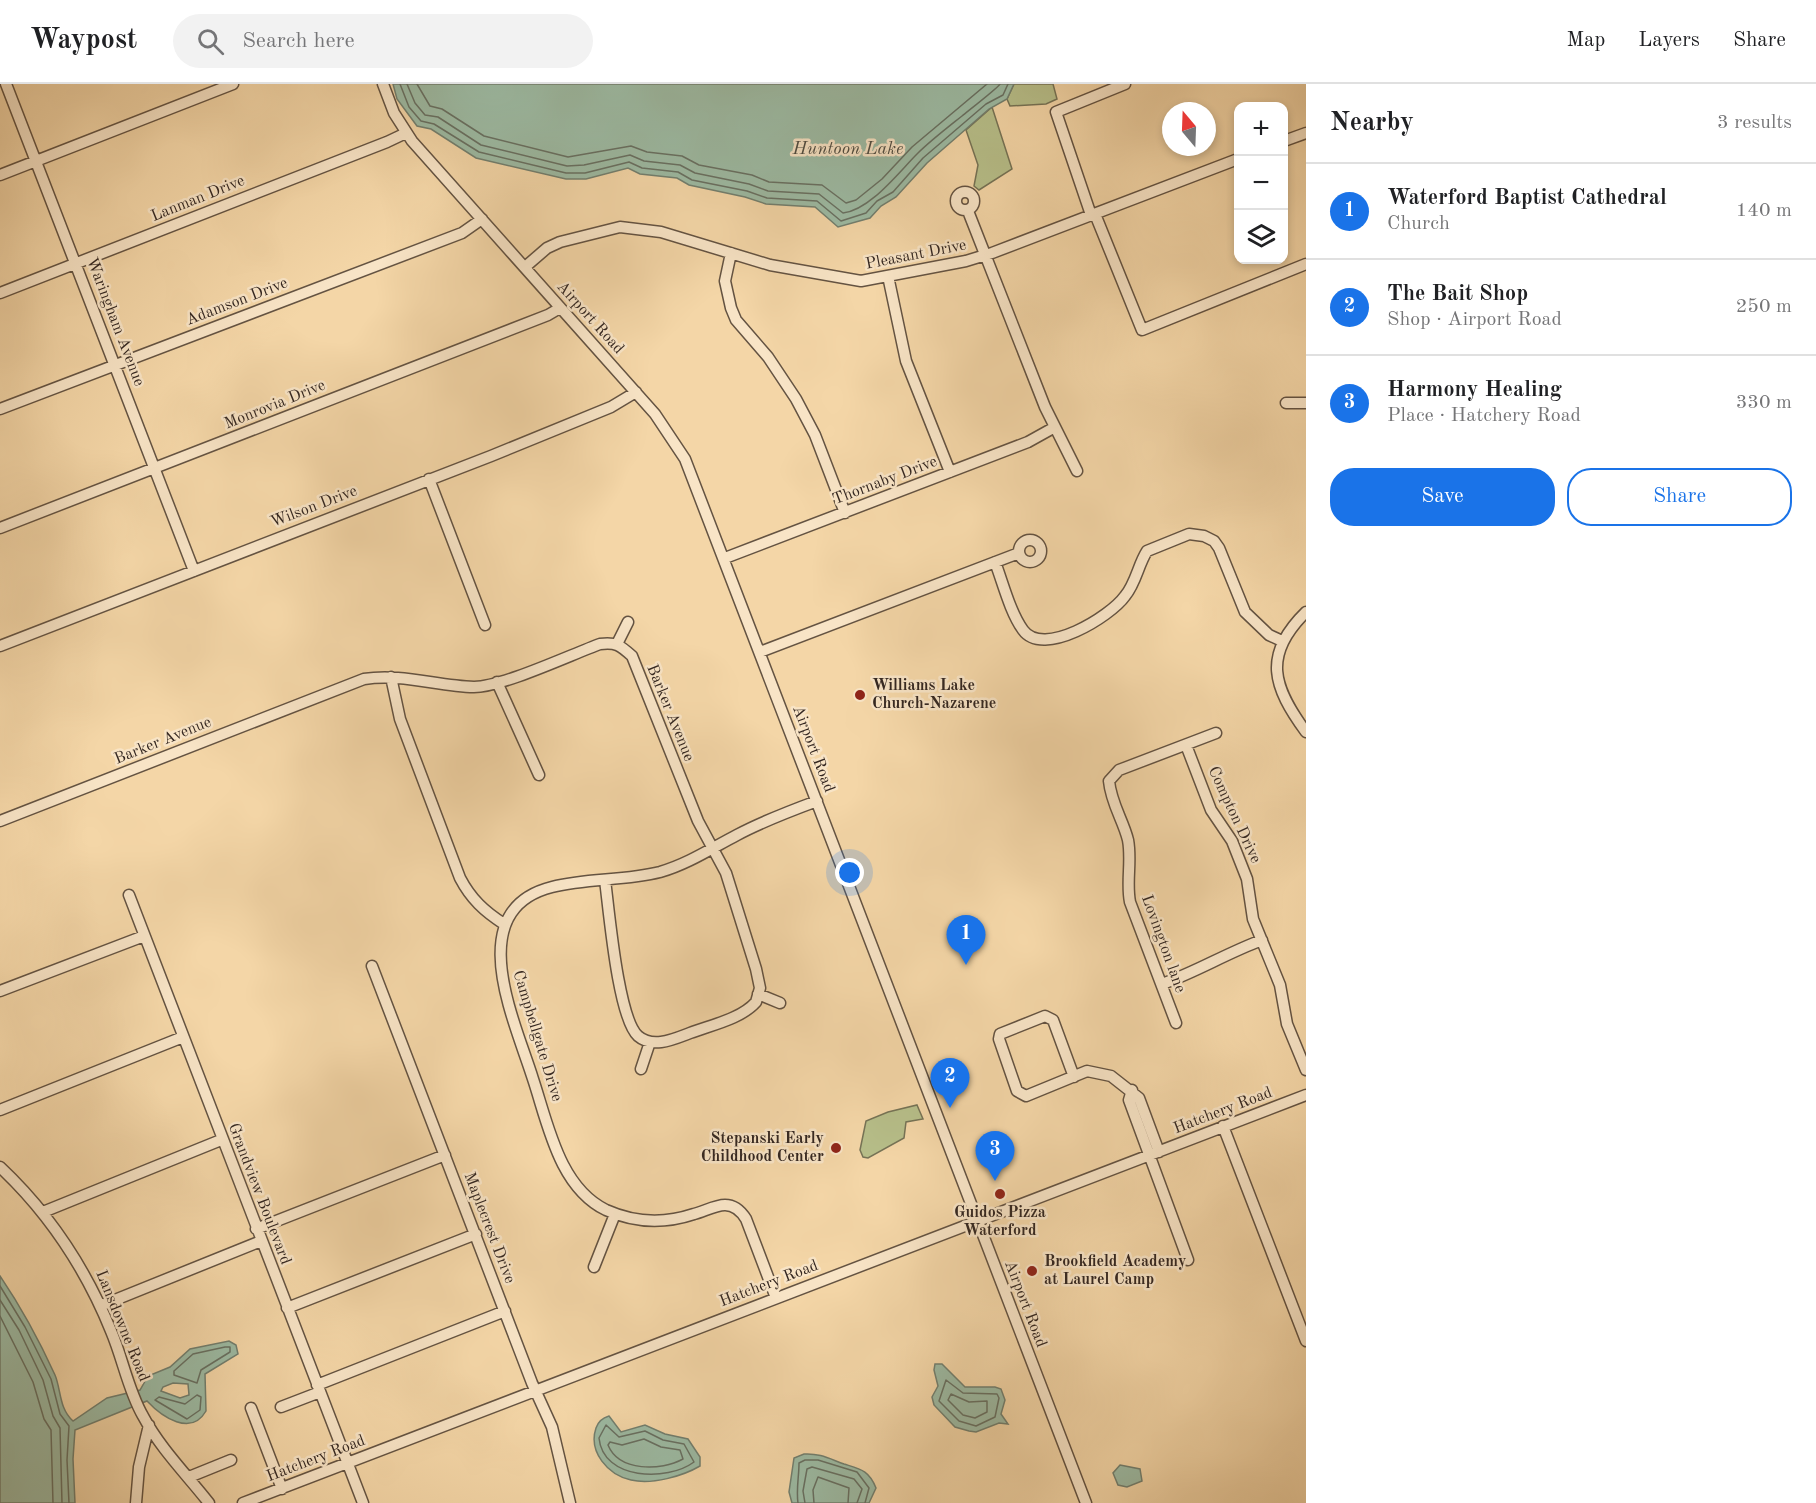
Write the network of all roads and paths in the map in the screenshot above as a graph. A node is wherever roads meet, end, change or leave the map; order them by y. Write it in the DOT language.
graph roads {
  1 [pos="6,84"];
  2 [pos="233,84"];
  3 [pos="383,84"];
  4 [pos="1119,85"];
  5 [pos="406,133"];
  6 [pos="1306,133"];
  7 [pos="1288,140"];
  8 [pos="36,161"];
  9 [pos="1234,161"];
  10 [pos="0,175"];
  11 [pos="968,211"];
  12 [pos="1093,215"];
  13 [pos="482,219"];
  14 [pos="731,253"];
  15 [pos="986,255"];
  16 [pos="76,263"];
  17 [pos="1306,264"];
  18 [pos="525,267"];
  19 [pos="888,276"];
  20 [pos="0,292"];
  21 [pos="560,308"];
  22 [pos="116,365"];
  23 [pos="636,392"];
  24 [pos="1286,403"];
  25 [pos="1306,403"];
  26 [pos="0,409"];
  27 [pos="1055,428"];
  28 [pos="156,468"];
  29 [pos="1077,471"];
  30 [pos="950,472"];
  31 [pos="429,479"];
  32 [pos="845,513"];
  33 [pos="0,528"];
  34 [pos="1019,554"];
  35 [pos="725,558"];
  36 [pos="995,562"];
  37 [pos="194,571"];
  38 [pos="1306,612"];
  39 [pos="628,622"];
  40 [pos="485,625"];
  41 [pos="1282,641"];
  42 [pos="617,644"];
  43 [pos="0,646"];
  44 [pos="760,652"];
  45 [pos="391,677"];
  46 [pos="497,682"];
  47 [pos="1306,732"];
  48 [pos="1216,733"];
  49 [pos="1186,745"];
  50 [pos="539,775"];
  51 [pos="817,801"];
  52 [pos="0,820"];
  53 [pos="712,849"];
  54 [pos="605,880"];
  55 [pos="129,895"];
  56 [pos="504,924"];
  57 [pos="144,936"];
  58 [pos="1262,940"];
  59 [pos="372,966"];
  60 [pos="1161,984"];
  61 [pos="0,991"];
  62 [pos="759,994"];
  63 [pos="780,1004"];
  64 [pos="1176,1023"];
  65 [pos="183,1037"];
  66 [pos="650,1042"];
  67 [pos="641,1069"];
  68 [pos="1306,1070"];
  69 [pos="1074,1077"];
  70 [pos="1306,1095"];
  71 [pos="0,1110"];
  72 [pos="1223,1126"];
  73 [pos="222,1140"];
  74 [pos="1154,1154"];
  75 [pos="445,1155"];
  76 [pos="0,1167"];
  77 [pos="43,1212"];
  78 [pos="615,1214"];
  79 [pos="977,1221"];
  80 [pos="256,1229"];
  81 [pos="476,1234"];
  82 [pos="261,1241"];
  83 [pos="1188,1260"];
  84 [pos="594,1267"];
  85 [pos="776,1298"];
  86 [pos="100,1306"];
  87 [pos="287,1308"];
  88 [pos="505,1311"];
  89 [pos="1306,1341"];
  90 [pos="318,1388"];
  91 [pos="536,1390"];
  92 [pos="281,1407"];
  93 [pos="251,1408"];
  94 [pos="149,1425"];
  95 [pos="231,1460"];
  96 [pos="347,1463"];
  97 [pos="189,1477"];
  98 [pos="282,1489"];
  99 [pos="136,1503"];
  100 [pos="209,1503"];
  101 [pos="243,1503"];
  102 [pos="363,1503"];
  103 [pos="570,1503"];
  104 [pos="1086,1503"];
  1 -- 8 [label="street, Waringham Avenue"];
  2 -- 8 [label="street"];
  3 -- 5 [label="street, Airport Road"];
  4 -- 12 [label="street"];
  5 -- 13 [label="street, Airport Road"];
  5 -- 16 [label="street, Lanman Drive"];
  6 -- 7 [label="street"];
  8 -- 10 [label="street"];
  8 -- 16 [label="street, Waringham Avenue"];
  9 -- 12 [label="street, Pleasant Drive"];
  11 -- 15 [label="street"];
  12 -- 15 [label="street, Pleasant Drive"];
  12 -- 17 [label="street"];
  13 -- 18 [label="street, Airport Road"];
  13 -- 22 [label="street, Adamson Drive"];
  14 -- 18 [label="street, Pleasant Drive"];
  14 -- 19 [label="street, Pleasant Drive"];
  14 -- 32 [label="street"];
  15 -- 19 [label="street, Pleasant Drive"];
  15 -- 27 [label="street"];
  16 -- 20 [label="street, Lanman Drive"];
  16 -- 22 [label="street, Waringham Avenue"];
  18 -- 21 [label="street, Airport Road"];
  19 -- 30 [label="street"];
  21 -- 23 [label="street, Airport Road"];
  21 -- 28 [label="street, Monrovia Drive"];
  22 -- 26 [label="street, Adamson Drive"];
  22 -- 28 [label="street, Waringham Avenue"];
  23 -- 31 [label="street, Wilson Drive"];
  23 -- 35 [label="street, Airport Road"];
  24 -- 25 [label="street"];
  27 -- 29 [label="street"];
  27 -- 30 [label="street, Thornaby Drive"];
  28 -- 33 [label="street, Monrovia Drive"];
  28 -- 37 [label="street, Waringham Avenue"];
  30 -- 32 [label="street, Thornaby Drive"];
  31 -- 37 [label="street, Wilson Drive"];
  31 -- 40 [label="street"];
  32 -- 35 [label="street, Thornaby Drive"];
  34 -- 36 [label="street"];
  35 -- 44 [label="street, Airport Road"];
  36 -- 41 [label="street"];
  36 -- 44 [label="street"];
  37 -- 43 [label="street, Wilson Drive"];
  38 -- 41 [label="street"];
  39 -- 42 [label="street"];
  41 -- 47 [label="street"];
  42 -- 46 [label="street, Barker Avenue"];
  42 -- 53 [label="street, Barker Avenue"];
  44 -- 51 [label="street, Airport Road"];
  45 -- 46 [label="street, Barker Avenue"];
  45 -- 52 [label="street, Barker Avenue"];
  45 -- 56 [label="street"];
  46 -- 50 [label="street"];
  48 -- 49 [label="street, Lovington lane"];
  49 -- 58 [label="street, Compton Drive"];
  49 -- 60 [label="street, Lovington lane"];
  51 -- 53 [label="street"];
  51 -- 79 [label="street, Airport Road"];
  53 -- 54 [label="street"];
  53 -- 62 [label="street, Barker Avenue"];
  54 -- 56 [label="street"];
  54 -- 66 [label="street"];
  55 -- 57 [label="street, Grandview Boulevard"];
  56 -- 78 [label="street, Campbellgate Drive"];
  57 -- 61 [label="street"];
  57 -- 65 [label="street, Grandview Boulevard"];
  58 -- 60 [label="street"];
  58 -- 68 [label="street, Compton Drive"];
  59 -- 75 [label="street, Maplecrest Drive"];
  60 -- 64 [label="street, Lovington lane"];
  62 -- 63 [label="street"];
  62 -- 66 [label="street"];
  65 -- 71 [label="street"];
  65 -- 73 [label="street, Grandview Boulevard"];
  66 -- 67 [label="street"];
  69 -- 69 [label="street"];
  69 -- 74 [label="street"];
  70 -- 72 [label="street, Hatchery Road"];
  72 -- 74 [label="street, Hatchery Road"];
  72 -- 89 [label="street"];
  73 -- 77 [label="street"];
  73 -- 80 [label="street, Grandview Boulevard"];
  74 -- 79 [label="street, Hatchery Road"];
  74 -- 83 [label="street"];
  75 -- 80 [label="street"];
  75 -- 81 [label="street, Maplecrest Drive"];
  76 -- 77 [label="street, Lansdowne Road"];
  77 -- 86 [label="street, Lansdowne Road"];
  78 -- 84 [label="street"];
  78 -- 85 [label="street, Campbellgate Drive"];
  79 -- 85 [label="street, Hatchery Road"];
  79 -- 104 [label="street, Airport Road"];
  80 -- 82 [label="street, Grandview Boulevard"];
  81 -- 87 [label="street"];
  81 -- 88 [label="street, Maplecrest Drive"];
  82 -- 86 [label="street"];
  82 -- 87 [label="street, Grandview Boulevard"];
  85 -- 91 [label="street, Hatchery Road"];
  86 -- 94 [label="street, Lansdowne Road"];
  87 -- 90 [label="street, Grandview Boulevard"];
  88 -- 90 [label="street"];
  88 -- 91 [label="street, Maplecrest Drive"];
  90 -- 92 [label="street"];
  90 -- 96 [label="street, Grandview Boulevard"];
  91 -- 96 [label="street, Hatchery Road"];
  91 -- 103 [label="street, Maplecrest Drive"];
  93 -- 98 [label="street"];
  94 -- 97 [label="street, Lansdowne Road"];
  94 -- 99 [label="street"];
  95 -- 97 [label="street"];
  96 -- 98 [label="street, Hatchery Road"];
  96 -- 102 [label="street, Grandview Boulevard"];
  97 -- 100 [label="street, Lansdowne Road"];
  98 -- 101 [label="street, Hatchery Road"];
}
